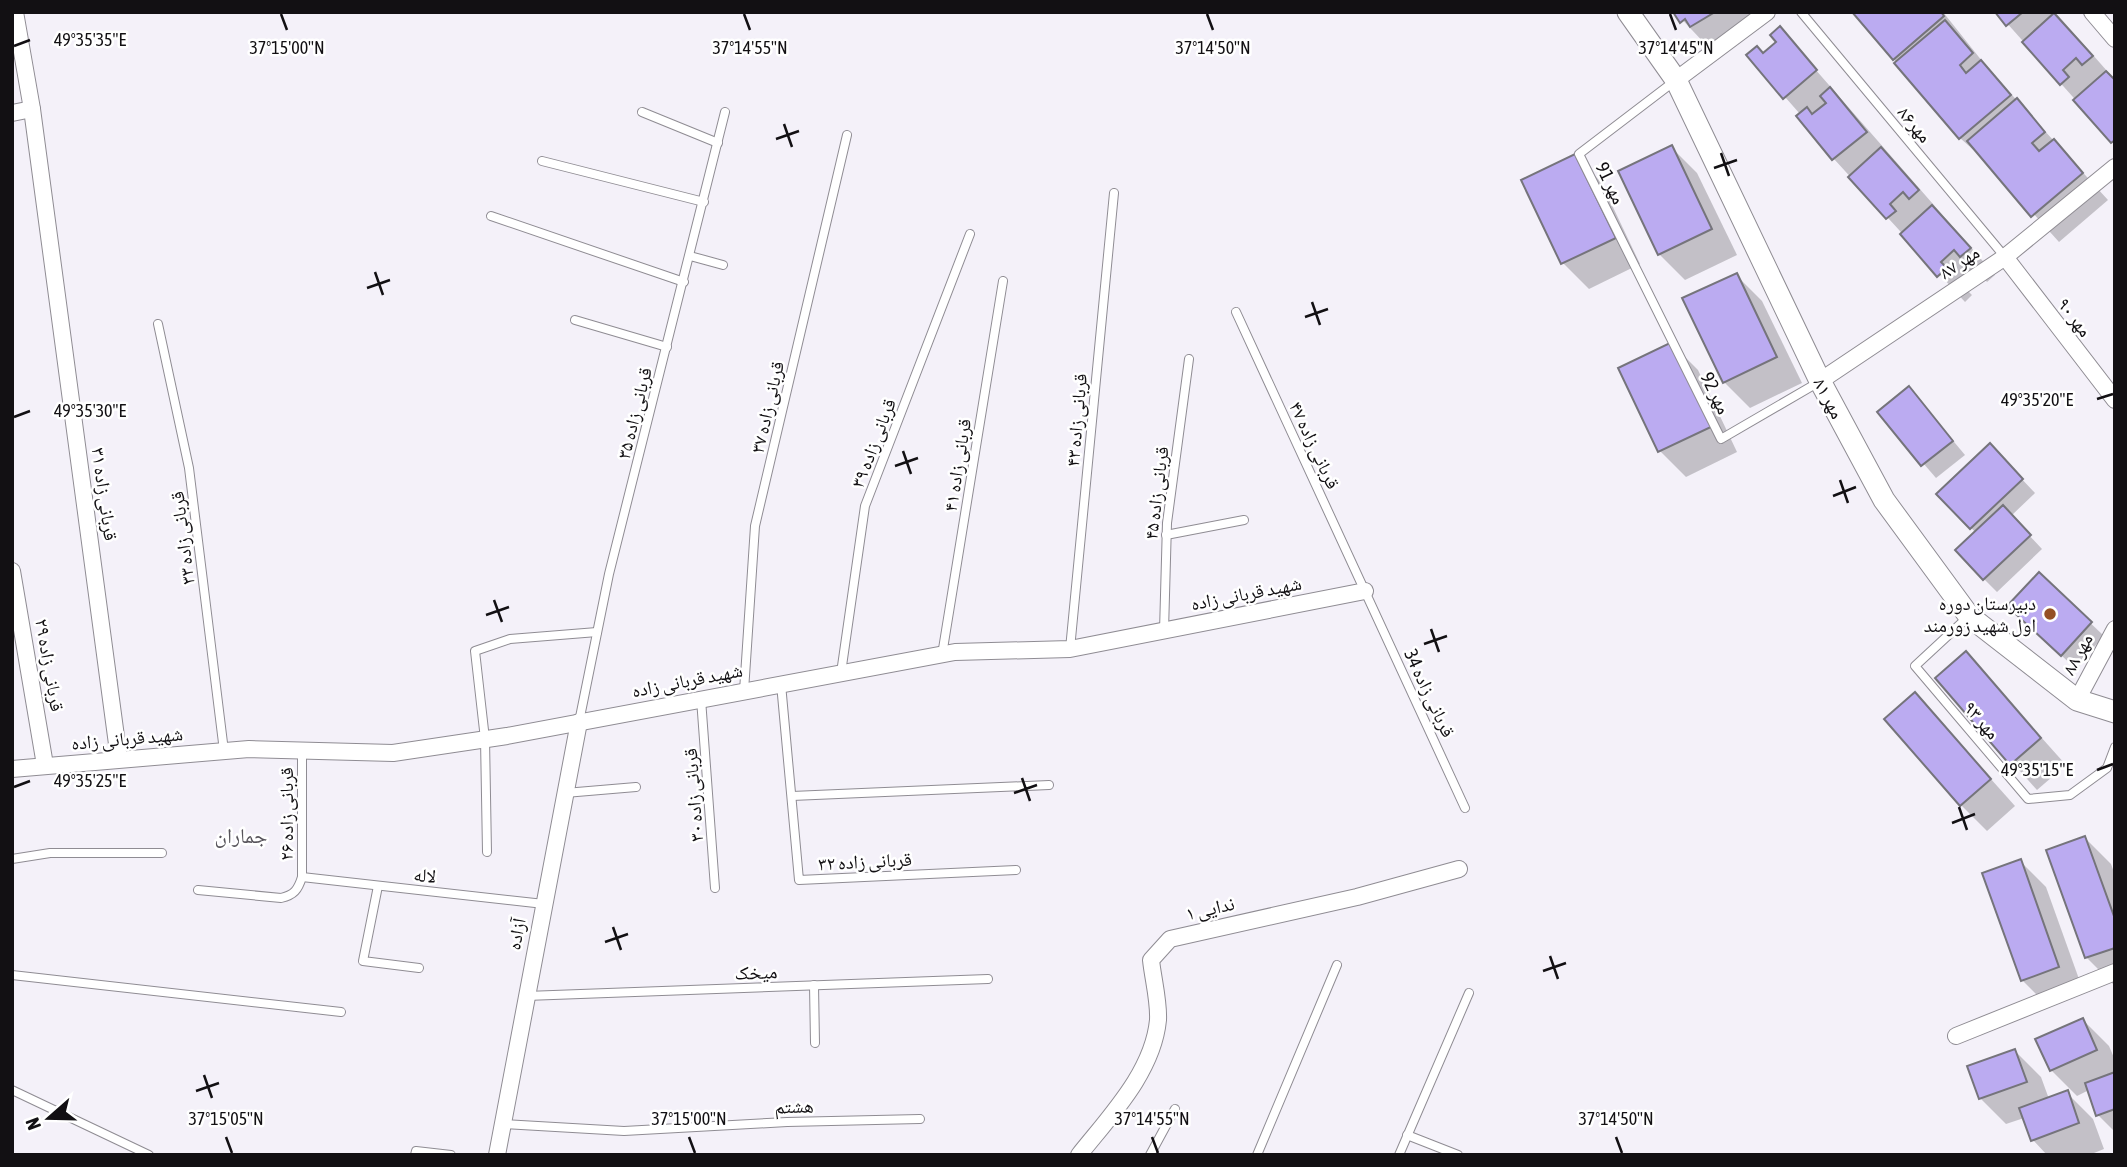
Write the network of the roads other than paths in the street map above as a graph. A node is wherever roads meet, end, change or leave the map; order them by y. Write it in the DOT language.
graph roads {
  1 [pos="15,12"];
  2 [pos="1628,12"];
  3 [pos="1768,12"];
  4 [pos="1801,12"];
  5 [pos="2092,12"];
  6 [pos="2115,39"];
  7 [pos="1676,80"];
  8 [pos="32,109"];
  9 [pos="642,112"];
  10 [pos="725,112"];
  11 [pos="12,113"];
  12 [pos="847,135"];
  13 [pos="718,143"];
  14 [pos="542,161"];
  15 [pos="2115,167"];
  16 [pos="1114,193"];
  17 [pos="704,202"];
  18 [pos="491,216"];
  19 [pos="970,234"];
  20 [pos="690,256"];
  21 [pos="2005,257"];
  22 [pos="723,265"];
  23 [pos="1003,281"];
  24 [pos="684,282"];
  25 [pos="1650,297"];
  26 [pos="1236,312"];
  27 [pos="575,320"];
  28 [pos="158,324"];
  29 [pos="667,347"];
  30 [pos="1189,359"];
  31 [pos="1820,381"];
  32 [pos="2115,400"];
  33 [pos="1244,520"];
  34 [pos="1166,535"];
  35 [pos="12,571"];
  36 [pos="1365,592"];
  37 [pos="1969,616"];
  38 [pos="2115,629"];
  39 [pos="1164,631"];
  40 [pos="597,632"];
  41 [pos="1070,649"];
  42 [pos="942,655"];
  43 [pos="841,673"];
  44 [pos="781,684"];
  45 [pos="744,691"];
  46 [pos="701,699"];
  47 [pos="2077,700"];
  48 [pos="2115,712"];
  49 [pos="579,722"];
  50 [pos="485,739"];
  51 [pos="2115,747"];
  52 [pos="302,750"];
  53 [pos="224,751"];
  54 [pos="119,759"];
  55 [pos="45,765"];
  56 [pos="12,769"];
  57 [pos="1049,785"];
  58 [pos="636,787"];
  59 [pos="565,793"];
  60 [pos="792,796"];
  61 [pos="1465,808"];
  62 [pos="487,852"];
  63 [pos="162,853"];
  64 [pos="12,859"];
  65 [pos="1459,869"];
  66 [pos="1016,870"];
  67 [pos="302,877"];
  68 [pos="378,886"];
  69 [pos="715,888"];
  70 [pos="198,890"];
  71 [pos="544,904"];
  72 [pos="1338,965"];
  73 [pos="419,968"];
  74 [pos="2115,972"];
  75 [pos="12,975"];
  76 [pos="988,979"];
  77 [pos="814,985"];
  78 [pos="1469,993"];
  79 [pos="526,996"];
  80 [pos="341,1012"];
  81 [pos="1956,1036"];
  82 [pos="815,1043"];
  83 [pos="12,1090"];
  84 [pos="1175,1109"];
  85 [pos="920,1119"];
  86 [pos="502,1124"];
  87 [pos="1407,1135"];
  88 [pos="1081,1154"];
  89 [pos="149,1155"];
  90 [pos="415,1155"];
  91 [pos="451,1155"];
  92 [pos="497,1155"];
  93 [pos="1150,1155"];
  94 [pos="1257,1155"];
  95 [pos="1399,1155"];
  96 [pos="1458,1155"];
  1 -- 8 [label="street, قربانی زاده ۳۱"];
  2 -- 7 [label="street, مهر ۸۱"];
  3 -- 7 [label="street"];
  4 -- 21 [label="lane, مهر۸۶"];
  5 -- 6 [label="street"];
  7 -- 25 [label="lane, مهر 91"];
  7 -- 31 [label="street, مهر ۸۱"];
  8 -- 11 [label="street"];
  8 -- 54 [label="street, قربانی زاده ۳۱"];
  9 -- 13 [label="lane"];
  10 -- 13 [label="lane, قربانی زاده ۳۵"];
  12 -- 45 [label="lane, قربانی زاده ۳۷"];
  13 -- 17 [label="lane, قربانی زاده ۳۵"];
  14 -- 17 [label="lane"];
  15 -- 21 [label="street, مهر ۸۷"];
  16 -- 41 [label="lane, قربانی زاده ۴۳"];
  17 -- 20 [label="lane, قربانی زاده ۳۵"];
  18 -- 24 [label="lane"];
  19 -- 43 [label="lane, قربانی زاده ۳۹"];
  20 -- 22 [label="lane"];
  20 -- 24 [label="lane, قربانی زاده ۳۵"];
  21 -- 31 [label="street, مهر ۸۷"];
  21 -- 32 [label="street, مهر ۹۰"];
  23 -- 42 [label="lane, قربانی زاده ۴۱"];
  24 -- 29 [label="lane, قربانی زاده ۳۵"];
  25 -- 31 [label="lane, مهر 92"];
  26 -- 36 [label="lane, قربانی زاده ۴۷"];
  27 -- 29 [label="lane"];
  28 -- 53 [label="lane, قربانی زاده ۳۳"];
  29 -- 40 [label="lane, قربانی زاده ۳۵"];
  30 -- 34 [label="lane, قربانی زاده ۴۵"];
  31 -- 37 [label="street, مهر ۸۱"];
  33 -- 34 [label="lane"];
  34 -- 39 [label="lane, قربانی زاده ۴۵"];
  35 -- 55 [label="street, قربانی زاده ۲۹"];
  36 -- 39 [label="street, شهید قربانی زاده"];
  36 -- 61 [label="lane, قربانی زاده 34"];
  37 -- 47 [label="street, مهر ۸۱"];
  37 -- 51 [label="lane, مهر ۹۳"];
  38 -- 47 [label="street, مهر ۸۸"];
  39 -- 41 [label="street, شهید قربانی زاده"];
  40 -- 49 [label="lane, قربانی زاده ۳۵"];
  40 -- 50 [label="lane"];
  41 -- 42 [label="street, شهید قربانی زاده"];
  42 -- 43 [label="street, شهید قربانی زاده"];
  43 -- 44 [label="street, شهید قربانی زاده"];
  44 -- 45 [label="street, شهید قربانی زاده"];
  44 -- 60 [label="lane, قربانی زاده ۳۲"];
  45 -- 46 [label="street, شهید قربانی زاده"];
  46 -- 49 [label="street, شهید قربانی زاده"];
  46 -- 69 [label="lane, قربانی زاده ۳۰"];
  47 -- 48 [label="street, مهر ۸۱"];
  49 -- 50 [label="street, شهید قربانی زاده"];
  49 -- 59 [label="street, آزاده"];
  50 -- 52 [label="street, شهید قربانی زاده"];
  50 -- 62 [label="lane"];
  52 -- 53 [label="street, شهید قربانی زاده"];
  52 -- 67 [label="lane, قربانی زاده ۲۶"];
  53 -- 54 [label="street, شهید قربانی زاده"];
  54 -- 55 [label="street, شهید قربانی زاده"];
  55 -- 56 [label="street, شهید قربانی زاده"];
  57 -- 60 [label="lane"];
  58 -- 59 [label="lane"];
  59 -- 71 [label="street, آزاده"];
  60 -- 66 [label="lane, قربانی زاده ۳۲"];
  63 -- 64 [label="lane"];
  65 -- 88 [label="street, ندایی ۱"];
  67 -- 68 [label="lane, لاله"];
  67 -- 70 [label="lane"];
  68 -- 71 [label="lane, لاله"];
  68 -- 73 [label="lane"];
  71 -- 79 [label="street, آزاده"];
  72 -- 94 [label="lane"];
  74 -- 81 [label="street"];
  75 -- 80 [label="lane"];
  76 -- 77 [label="lane, میخک"];
  77 -- 79 [label="lane, میخک"];
  77 -- 82 [label="lane"];
  78 -- 87 [label="lane"];
  79 -- 86 [label="street, آزاده"];
  83 -- 89 [label="lane"];
  84 -- 93 [label="lane"];
  85 -- 86 [label="lane, هشتم"];
  86 -- 92 [label="street, آزاده"];
  87 -- 95 [label="lane"];
  87 -- 96 [label="lane"];
  90 -- 91 [label="lane"];
}
